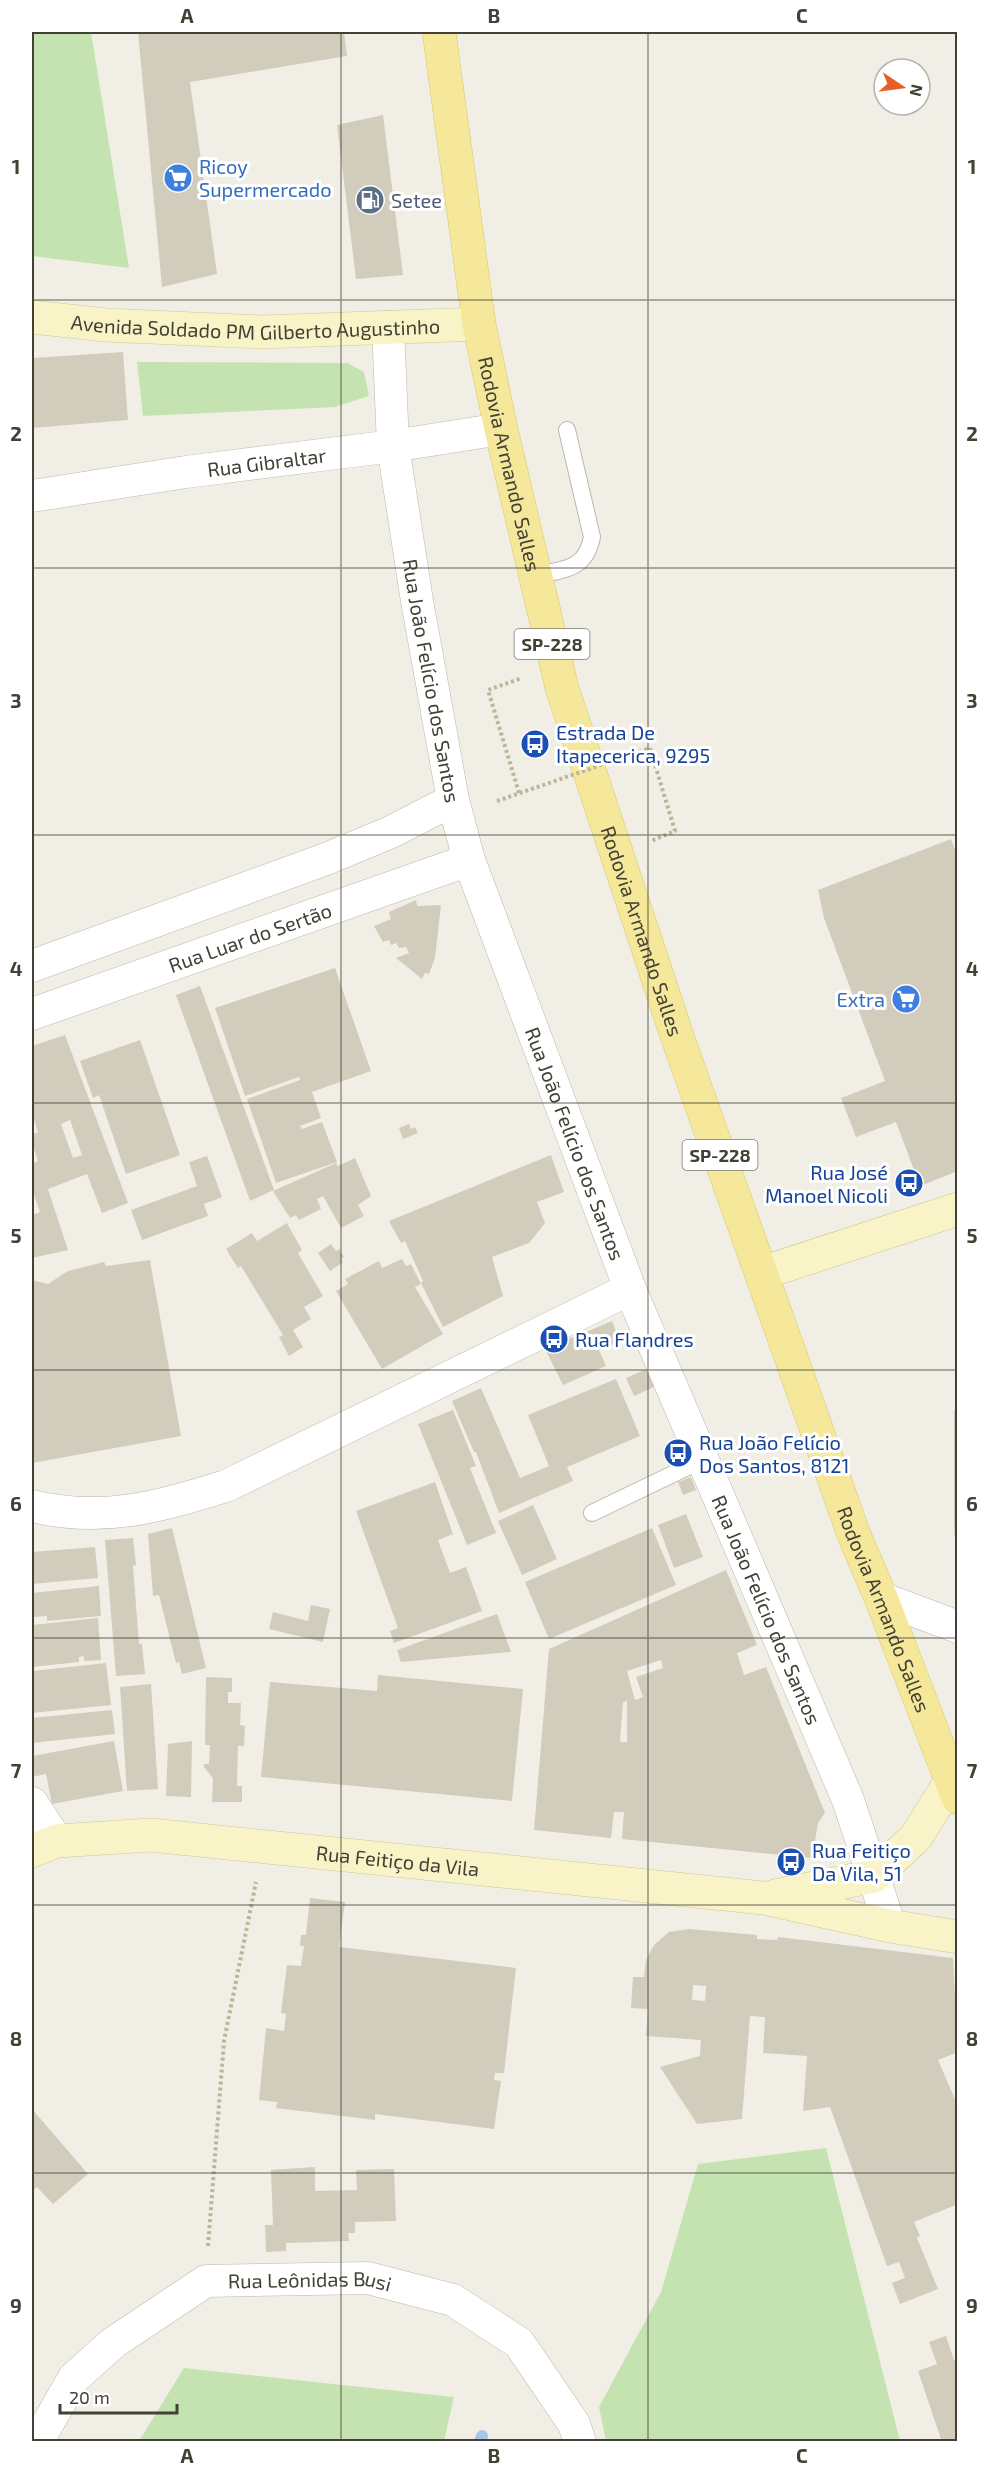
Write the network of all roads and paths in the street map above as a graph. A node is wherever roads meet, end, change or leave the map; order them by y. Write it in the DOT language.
graph roads {
  1 [pos="439,32"];
  2 [pos="32,317"];
  3 [pos="479,324"];
  4 [pos="388,327"];
  5 [pos="501,429"];
  6 [pos="567,430"];
  7 [pos="393,446"];
  8 [pos="32,496"];
  9 [pos="536,576"];
  10 [pos="488,690"];
  11 [pos="519,793"];
  12 [pos="453,800"];
  13 [pos="497,801"];
  14 [pos="675,831"];
  15 [pos="469,860"];
  16 [pos="126,932"];
  17 [pos="32,966"];
  18 [pos="146,973"];
  19 [pos="32,1014"];
  20 [pos="957,1209"];
  21 [pos="762,1273"];
  22 [pos="630,1289"];
  23 [pos="702,1460"];
  24 [pos="32,1506"];
  25 [pos="592,1513"];
  26 [pos="881,1598"];
  27 [pos="957,1627"];
  28 [pos="954,1790"];
  29 [pos="32,1803"];
  30 [pos="44,1846"];
  31 [pos="264,1846"];
  32 [pos="874,1876"];
  33 [pos="764,1898"];
  34 [pos="890,1926"];
  35 [pos="957,1937"];
  36 [pos="206,2281"];
  37 [pos="37,2442"];
  38 [pos="580,2442"];
  1 -- 3 [label="main road, Rodovia Armando Salles / SP-228"];
  2 -- 4 [label="street, Avenida Soldado PM Gilberto Augustinho"];
  3 -- 4 [label="street, Avenida Soldado PM Gilberto Augustinho"];
  3 -- 5 [label="main road, Rodovia Armando Salles / SP-228"];
  4 -- 7 [label="street, Rua João Felício dos Santos"];
  5 -- 7 [label="street, Rua Gibraltar"];
  5 -- 9 [label="main road, Rodovia Armando Salles / SP-228"];
  6 -- 9 [label="lane"];
  7 -- 8 [label="street, Rua Gibraltar"];
  7 -- 12 [label="street, Rua João Felício dos Santos"];
  9 -- 21 [label="main road, Rodovia Armando Salles / SP-228"];
  10 -- 11 [label="path"];
  11 -- 13 [label="path, bridge"];
  11 -- 14 [label="path, bridge"];
  12 -- 15 [label="street, Rua João Felício dos Santos"];
  12 -- 16 [label="street"];
  15 -- 18 [label="street, Rua Luar do Sertão"];
  15 -- 22 [label="street, Rua João Felício dos Santos"];
  16 -- 17 [label="street"];
  16 -- 18 [label="street"];
  18 -- 19 [label="street, Rua Luar do Sertão"];
  20 -- 21 [label="street"];
  21 -- 26 [label="main road, Rodovia Armando Salles / SP-228"];
  22 -- 23 [label="street, Rua João Felício dos Santos"];
  22 -- 24 [label="street"];
  23 -- 25 [label="lane"];
  23 -- 32 [label="street, Rua João Felício dos Santos"];
  26 -- 27 [label="street"];
  26 -- 28 [label="main road, Rodovia Armando Salles / SP-228"];
  28 -- 32 [label="street"];
  29 -- 30 [label="street"];
  30 -- 31 [label="street, Rua Feitiço da Vila"];
  31 -- 33 [label="street, Rua Feitiço da Vila"];
  31 -- 36 [label="path"];
  32 -- 33 [label="street, Rua Feitiço da Vila"];
  32 -- 34 [label="street, Rua João Felício dos Santos"];
  33 -- 34 [label="street, Rua Feitiço da Vila"];
  34 -- 35 [label="street, Rua Feitiço da Vila"];
  36 -- 37 [label="street, Rua Leônidas Busi"];
  36 -- 38 [label="street, Rua Leônidas Busi"];
}
